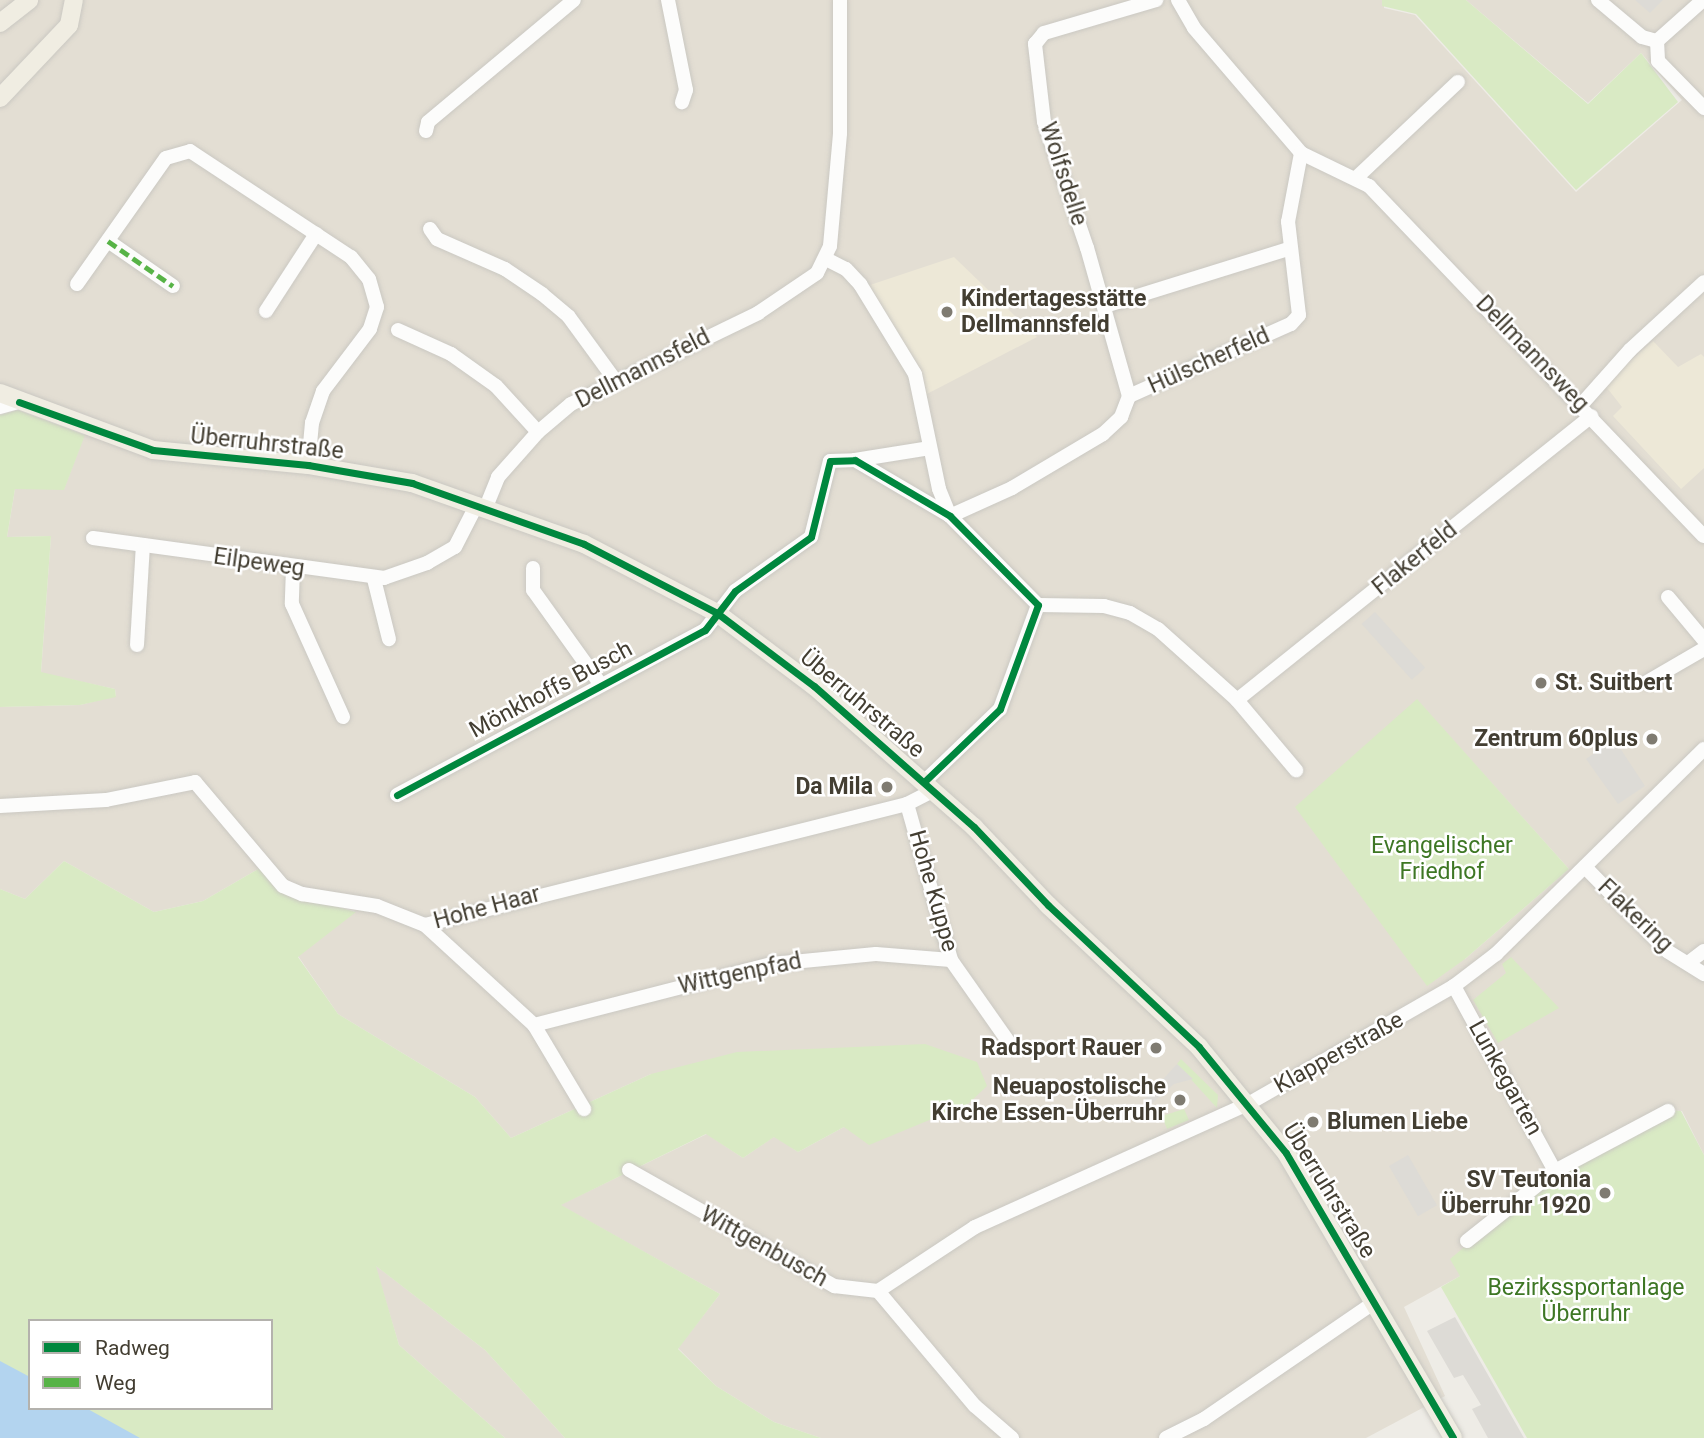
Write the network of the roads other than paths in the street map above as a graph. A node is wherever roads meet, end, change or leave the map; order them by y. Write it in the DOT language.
graph roads {
  1 [pos="29,0"];
  2 [pos="74,0"];
  3 [pos="575,0"];
  4 [pos="668,0"];
  5 [pos="840,0"];
  6 [pos="1156,0"];
  7 [pos="1178,0"];
  8 [pos="1598,0"];
  9 [pos="1703,0"];
  10 [pos="0,23"];
  11 [pos="1657,41"];
  12 [pos="1458,82"];
  13 [pos="0,98"];
  14 [pos="682,102"];
  15 [pos="1704,108"];
  16 [pos="426,131"];
  17 [pos="1301,153"];
  18 [pos="1356,178"];
  19 [pos="430,229"];
  20 [pos="316,234"];
  21 [pos="108,241"];
  22 [pos="1288,249"];
  23 [pos="826,260"];
  24 [pos="1704,282"];
  25 [pos="77,284"];
  26 [pos="173,286"];
  27 [pos="1105,306"];
  28 [pos="266,311"];
  29 [pos="398,330"];
  30 [pos="615,380"];
  31 [pos="0,393"];
  32 [pos="1129,396"];
  33 [pos="19,402"];
  34 [pos="1581,405"];
  35 [pos="0,407"];
  36 [pos="1591,416"];
  37 [pos="538,432"];
  38 [pos="930,449"];
  39 [pos="855,460"];
  40 [pos="308,465"];
  41 [pos="482,506"];
  42 [pos="950,516"];
  43 [pos="1704,536"];
  44 [pos="93,538"];
  45 [pos="143,545"];
  46 [pos="293,568"];
  47 [pos="533,568"];
  48 [pos="374,579"];
  49 [pos="1668,597"];
  50 [pos="1038,606"];
  51 [pos="717,612"];
  52 [pos="389,639"];
  53 [pos="1704,640"];
  54 [pos="137,645"];
  55 [pos="1704,649"];
  56 [pos="1647,682"];
  57 [pos="601,685"];
  58 [pos="1237,699"];
  59 [pos="343,717"];
  60 [pos="1704,748"];
  61 [pos="1296,770"];
  62 [pos="929,786"];
  63 [pos="397,795"];
  64 [pos="907,804"];
  65 [pos="0,806"];
  66 [pos="1585,867"];
  67 [pos="425,925"];
  68 [pos="1704,951"];
  69 [pos="951,960"];
  70 [pos="1688,963"];
  71 [pos="1704,974"];
  72 [pos="1454,986"];
  73 [pos="534,1025"];
  74 [pos="1010,1044"];
  75 [pos="1248,1104"];
  76 [pos="584,1109"];
  77 [pos="1668,1111"];
  78 [pos="629,1170"];
  79 [pos="1555,1171"];
  80 [pos="1467,1241"];
  81 [pos="878,1291"];
  82 [pos="1375,1302"];
  83 [pos="1012,1438"];
  84 [pos="1166,1438"];
  85 [pos="1453,1438"];
  1 -- 10 [label="main road"];
  2 -- 13 [label="main road"];
  3 -- 16 [label="street"];
  4 -- 14 [label="street"];
  5 -- 23 [label="street"];
  6 -- 27 [label="street, Wolfsdelle"];
  7 -- 17 [label="street, Dellmannsweg"];
  8 -- 11 [label="street"];
  9 -- 11 [label="street"];
  11 -- 15 [label="street"];
  12 -- 18 [label="street"];
  17 -- 18 [label="street, Dellmannsweg"];
  17 -- 22 [label="street, Hülscherfeld"];
  18 -- 34 [label="street, Dellmannsweg"];
  19 -- 30 [label="street"];
  20 -- 21 [label="street"];
  20 -- 28 [label="street"];
  20 -- 40 [label="street"];
  21 -- 25 [label="street"];
  21 -- 26 [label="street"];
  22 -- 27 [label="street"];
  22 -- 32 [label="street, Hülscherfeld"];
  23 -- 30 [label="street, Dellmannsfeld"];
  23 -- 38 [label="street"];
  24 -- 34 [label="street"];
  27 -- 32 [label="street, Wolfsdelle"];
  29 -- 37 [label="street"];
  30 -- 37 [label="street, Dellmannsfeld"];
  31 -- 33 [label="main road, Überruhrstraße"];
  32 -- 42 [label="street, Hülscherfeld"];
  33 -- 35 [label="street"];
  33 -- 40 [label="main road, Überruhrstraße"];
  34 -- 36 [label="street, Dellmannsweg"];
  36 -- 43 [label="street, Dellmannsweg"];
  36 -- 58 [label="street, Flakerfeld"];
  37 -- 41 [label="street, Dellmannsfeld"];
  38 -- 39 [label="street"];
  38 -- 42 [label="street"];
  39 -- 42 [label="street"];
  39 -- 51 [label="street, Mönkhoffs Busch"];
  40 -- 41 [label="main road, Überruhrstraße"];
  41 -- 48 [label="street, Eilpeweg"];
  41 -- 51 [label="main road, Überruhrstraße"];
  42 -- 50 [label="street"];
  44 -- 45 [label="street, Eilpeweg"];
  45 -- 46 [label="street, Eilpeweg"];
  45 -- 54 [label="street"];
  46 -- 48 [label="street, Eilpeweg"];
  46 -- 59 [label="street"];
  47 -- 57 [label="street, Mönkhoffs Busch"];
  48 -- 52 [label="street"];
  49 -- 53 [label="street"];
  50 -- 58 [label="street"];
  50 -- 62 [label="street, Hohe Haar"];
  51 -- 57 [label="street, Mönkhoffs Busch"];
  51 -- 62 [label="main road, Überruhrstraße"];
  55 -- 56 [label="street"];
  57 -- 63 [label="street, Mönkhoffs Busch"];
  58 -- 61 [label="street"];
  60 -- 66 [label="street, Klapperstraße"];
  62 -- 64 [label="street, Hohe Haar"];
  62 -- 75 [label="main road, Überruhrstraße"];
  64 -- 67 [label="street, Hohe Haar"];
  64 -- 69 [label="street, Hohe Kuppe"];
  65 -- 67 [label="street, Hohe Haar"];
  66 -- 70 [label="street, Flakering"];
  66 -- 72 [label="street, Klapperstraße"];
  67 -- 73 [label="street"];
  68 -- 70 [label="street, Flakering"];
  69 -- 73 [label="street, Wittgenpfad"];
  69 -- 74 [label="street, Hohe Kuppe"];
  70 -- 71 [label="street, Flakering"];
  72 -- 75 [label="street, Klapperstraße"];
  72 -- 79 [label="street, Lunkegarten"];
  73 -- 76 [label="street"];
  75 -- 81 [label="street, Klapperstraße"];
  75 -- 82 [label="main road, Überruhrstraße"];
  77 -- 79 [label="street"];
  78 -- 81 [label="street, Wittgenbusch"];
  79 -- 80 [label="street"];
  81 -- 83 [label="street"];
  82 -- 84 [label="street"];
  82 -- 85 [label="main road, Überruhrstraße"];
}
